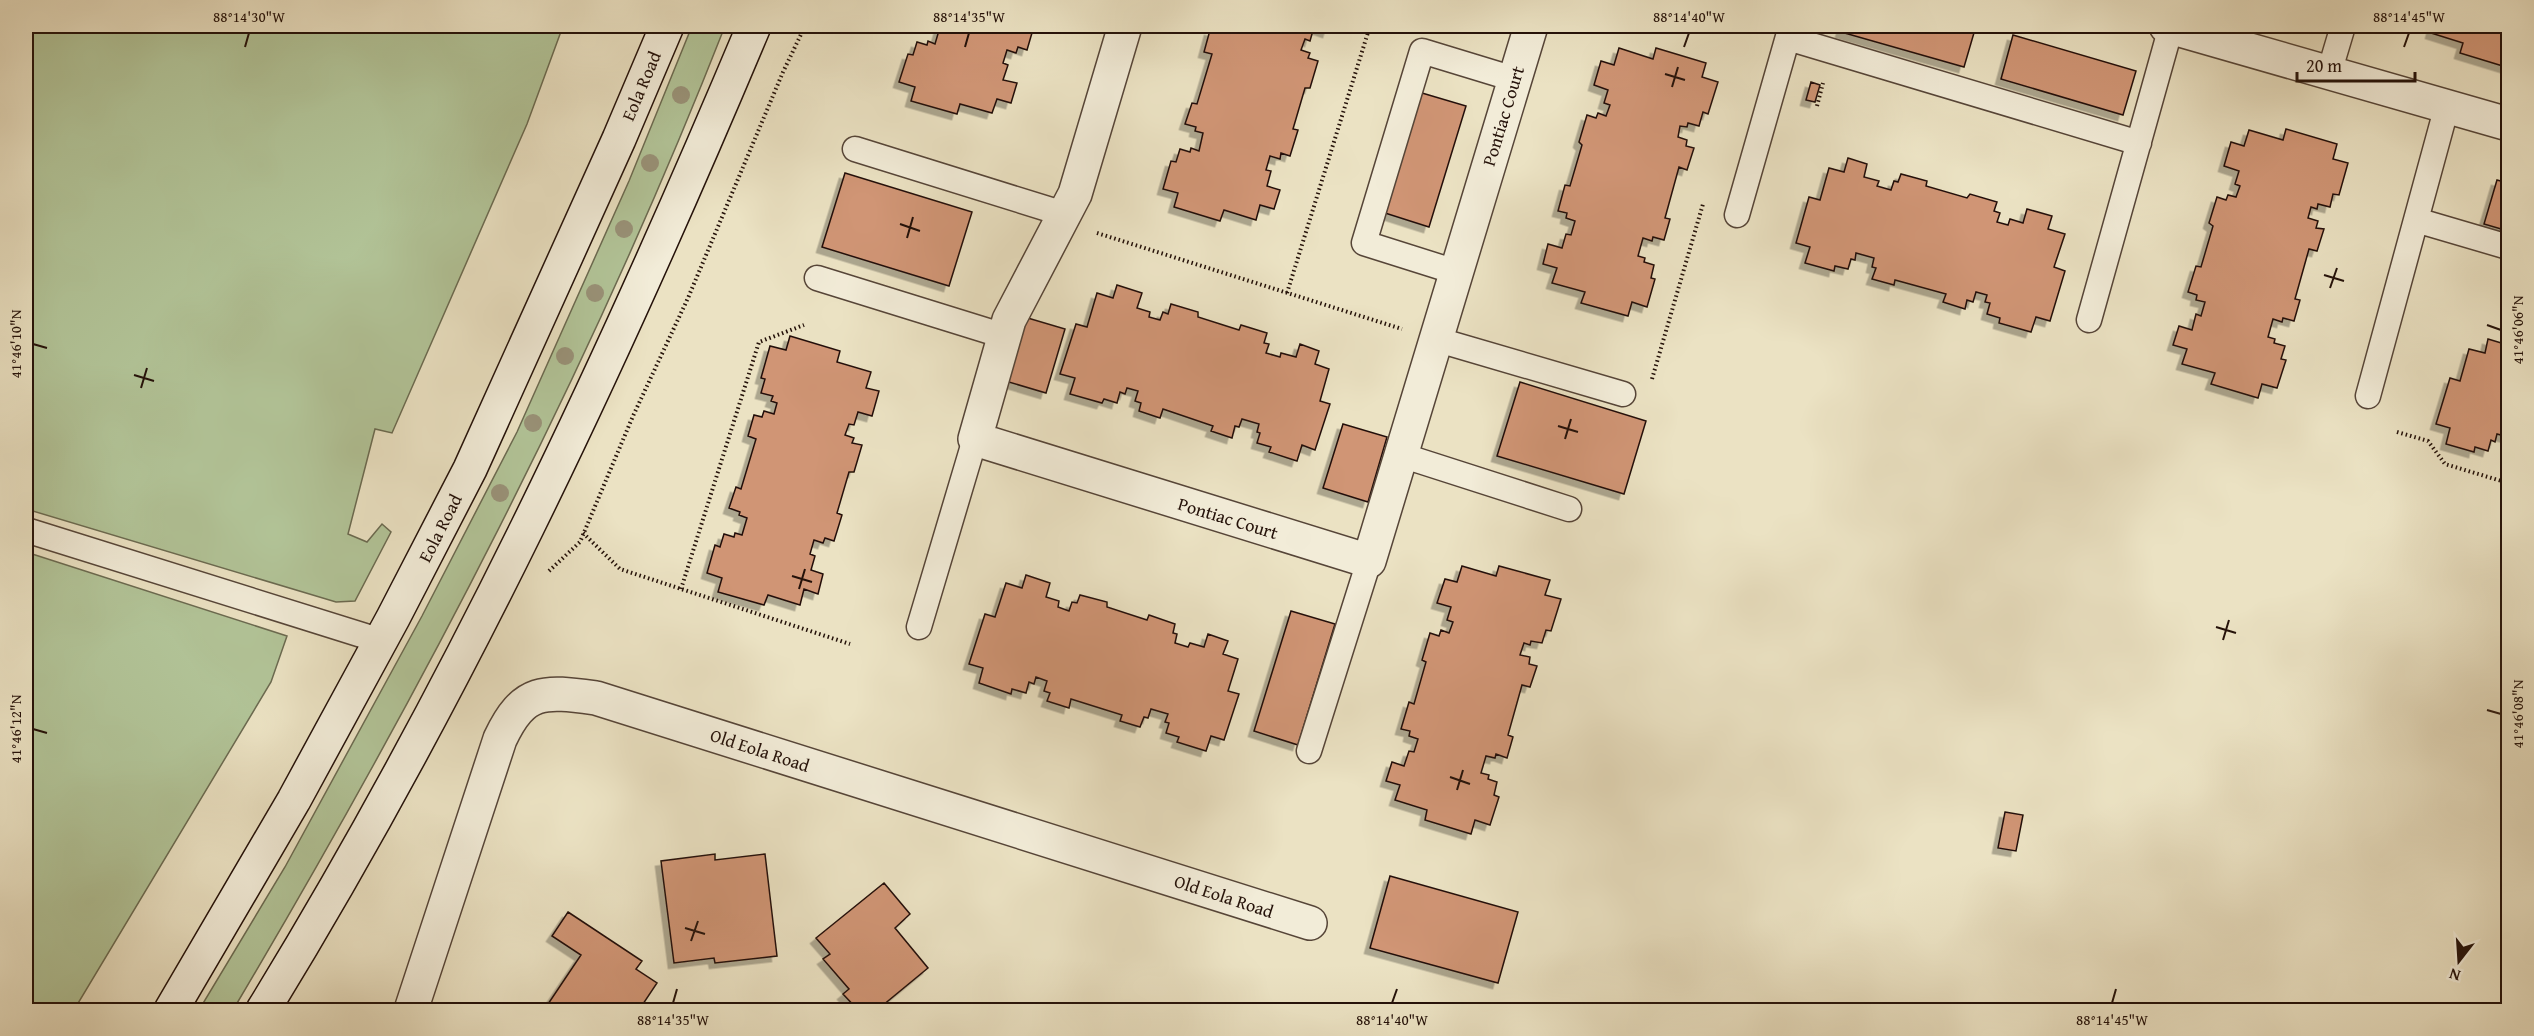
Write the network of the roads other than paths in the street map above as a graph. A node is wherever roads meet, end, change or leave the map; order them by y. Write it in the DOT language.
graph roads {
  1 [pos="667,26"];
  2 [pos="754,26"];
  3 [pos="1125,26"];
  4 [pos="1531,26"];
  5 [pos="2168,26"];
  6 [pos="2343,26"];
  7 [pos="2208,31"];
  8 [pos="1789,32"];
  9 [pos="2330,73"];
  10 [pos="1514,79"];
  11 [pos="2447,106"];
  12 [pos="2508,123"];
  13 [pos="2139,143"];
  14 [pos="855,149"];
  15 [pos="1737,215"];
  16 [pos="2416,220"];
  17 [pos="1075,222"];
  18 [pos="2508,247"];
  19 [pos="1456,272"];
  20 [pos="817,278"];
  21 [pos="2089,320"];
  22 [pos="1004,336"];
  23 [pos="1424,336"];
  24 [pos="1623,394"];
  25 [pos="2368,396"];
  26 [pos="975,439"];
  27 [pos="1401,455"];
  28 [pos="1569,509"];
  29 [pos="26,530"];
  30 [pos="1369,561"];
  31 [pos="919,627"];
  32 [pos="381,641"];
  33 [pos="1309,751"];
  34 [pos="1310,923"];
  35 [pos="171,1011"];
  36 [pos="263,1011"];
  37 [pos="411,1011"];
  1 -- 32 [label="street, Eola Road"];
  2 -- 36 [label="street"];
  3 -- 17 [label="street"];
  4 -- 10 [label="street, Pontiac Court"];
  5 -- 7 [label="street"];
  5 -- 13 [label="lane"];
  6 -- 9 [label="lane"];
  7 -- 9 [label="street"];
  8 -- 13 [label="lane"];
  8 -- 15 [label="lane"];
  9 -- 11 [label="street"];
  10 -- 19 [label="street, Pontiac Court"];
  10 -- 19 [label="lane"];
  11 -- 12 [label="street"];
  11 -- 16 [label="lane"];
  13 -- 21 [label="lane"];
  14 -- 17 [label="lane"];
  16 -- 18 [label="lane"];
  16 -- 25 [label="lane"];
  17 -- 22 [label="street"];
  19 -- 23 [label="street, Pontiac Court"];
  20 -- 22 [label="lane"];
  22 -- 26 [label="street"];
  23 -- 24 [label="lane"];
  23 -- 27 [label="street, Pontiac Court"];
  26 -- 30 [label="street, Pontiac Court"];
  26 -- 31 [label="lane"];
  27 -- 28 [label="lane"];
  27 -- 30 [label="street, Pontiac Court"];
  29 -- 32 [label="lane"];
  30 -- 33 [label="lane"];
  32 -- 35 [label="street, Eola Road"];
  34 -- 37 [label="street, Old Eola Road"];
}
